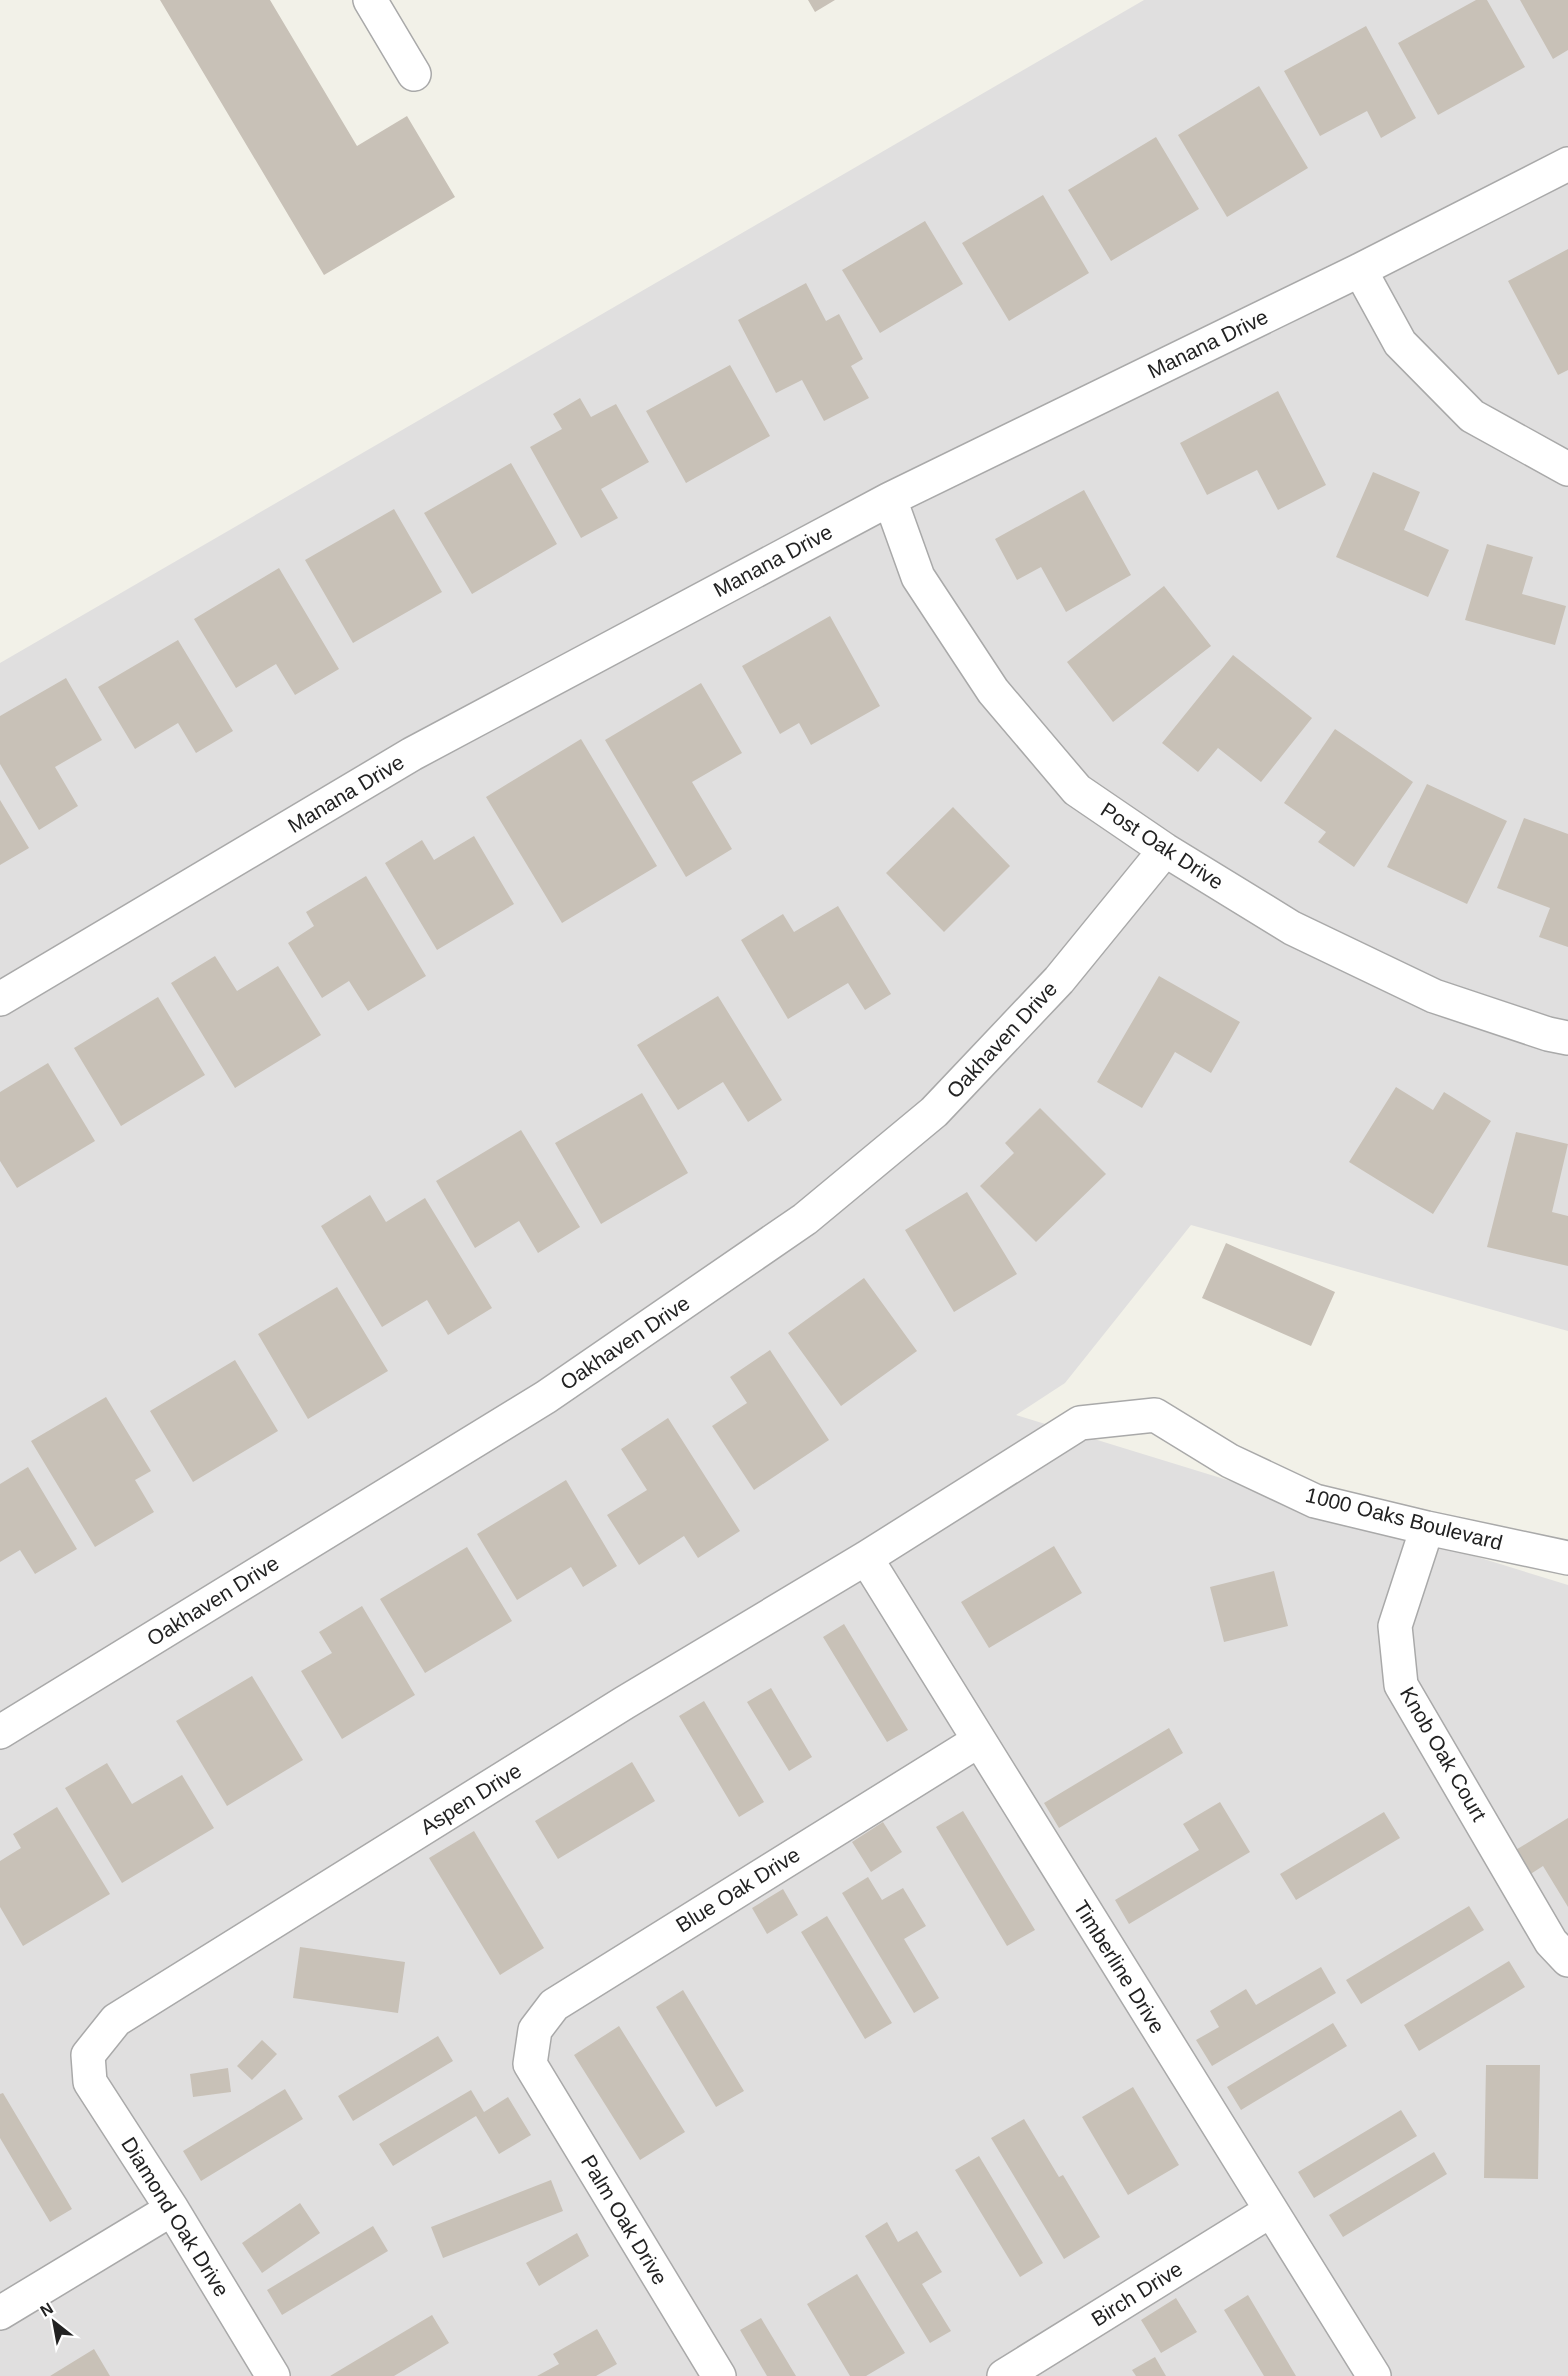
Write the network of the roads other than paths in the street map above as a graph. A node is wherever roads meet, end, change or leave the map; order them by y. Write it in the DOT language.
graph roads {
  1 [pos="370,0"];
  2 [pos="414,74"];
  3 [pos="1568,164"];
  4 [pos="1360,270"];
  5 [pos="1568,469"];
  6 [pos="890,499"];
  7 [pos="1165,850"];
  8 [pos="0,999"];
  9 [pos="1568,1038"];
  10 [pos="1427,1528"];
  11 [pos="866,1558"];
  12 [pos="1568,1558"];
  13 [pos="0,1732"];
  14 [pos="978,1741"];
  15 [pos="1568,1960"];
  16 [pos="88,2055"];
  17 [pos="530,2064"];
  18 [pos="172,2209"];
  19 [pos="1270,2211"];
  20 [pos="0,2313"];
  21 [pos="273,2376"];
  22 [pos="719,2376"];
  23 [pos="1004,2376"];
  24 [pos="1374,2376"];
  1 -- 2 [label="street"];
  3 -- 4 [label="street, Manana Drive"];
  4 -- 5 [label="street"];
  4 -- 6 [label="street, Manana Drive"];
  6 -- 7 [label="street, Post Oak Drive"];
  6 -- 8 [label="street, Manana Drive"];
  7 -- 9 [label="street, Post Oak Drive"];
  7 -- 13 [label="street, Oakhaven Drive"];
  10 -- 11 [label="street, 1000 Oaks Boulevard"];
  10 -- 12 [label="street, 1000 Oaks Boulevard"];
  10 -- 15 [label="street, Knob Oak Court"];
  11 -- 14 [label="street, Timberline Drive"];
  11 -- 16 [label="street, Aspen Drive"];
  14 -- 17 [label="street, Blue Oak Drive"];
  14 -- 19 [label="street, Timberline Drive"];
  16 -- 18 [label="street, Diamond Oak Drive"];
  17 -- 22 [label="street, Palm Oak Drive"];
  18 -- 20 [label="street"];
  18 -- 21 [label="street, Diamond Oak Drive"];
  19 -- 23 [label="street, Birch Drive"];
  19 -- 24 [label="street, Timberline Drive"];
}
